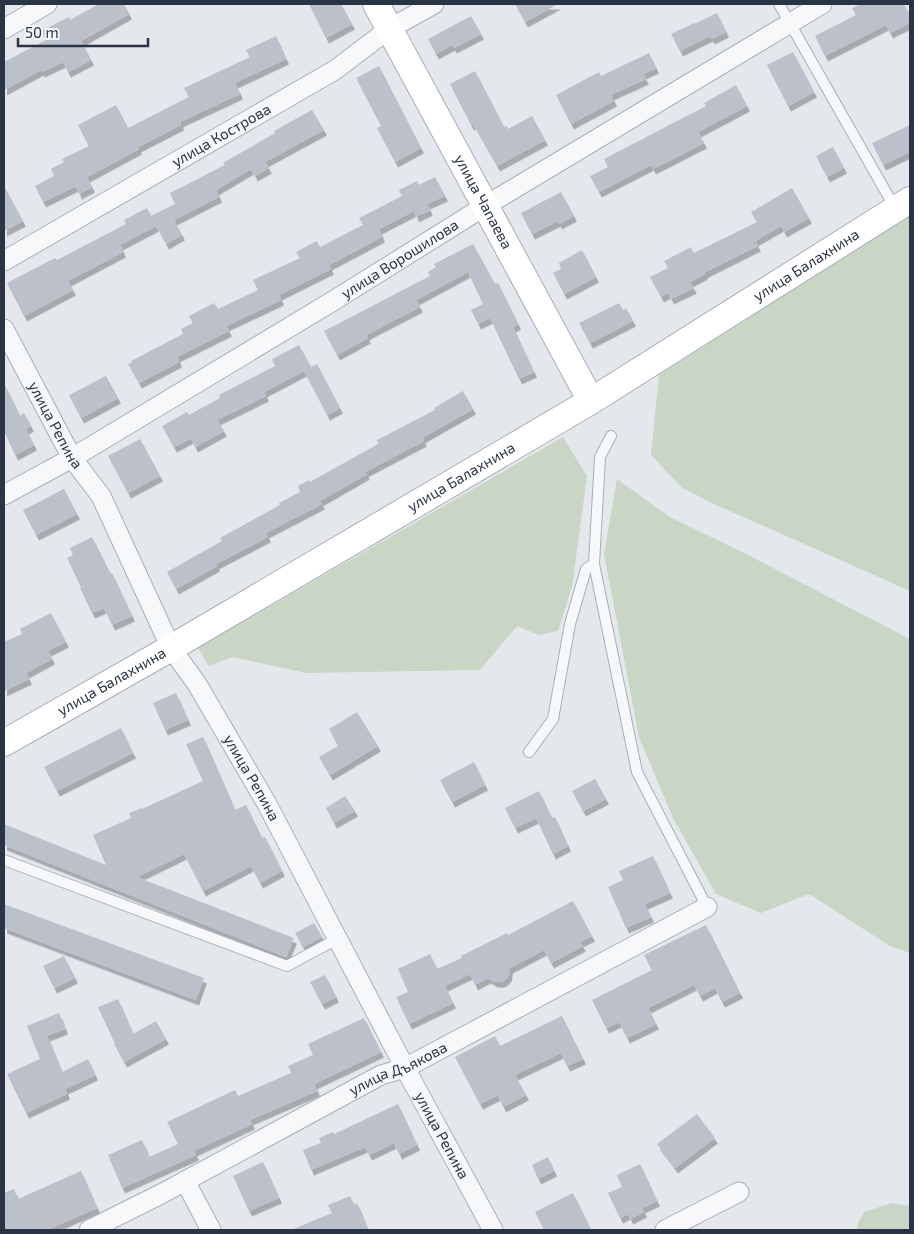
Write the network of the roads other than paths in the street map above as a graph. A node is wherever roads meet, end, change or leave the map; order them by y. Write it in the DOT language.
graph roads {
  1 [pos="47,4"];
  2 [pos="376,4"];
  3 [pos="434,4"];
  4 [pos="779,4"];
  5 [pos="822,4"];
  6 [pos="790,23"];
  7 [pos="4,29"];
  8 [pos="389,29"];
  9 [pos="903,204"];
  10 [pos="485,206"];
  11 [pos="4,261"];
  12 [pos="4,329"];
  13 [pos="591,401"];
  14 [pos="611,436"];
  15 [pos="72,458"];
  16 [pos="4,495"];
  17 [pos="594,564"];
  18 [pos="171,648"];
  19 [pos="4,743"];
  20 [pos="529,752"];
  21 [pos="4,860"];
  22 [pos="707,907"];
  23 [pos="337,939"];
  24 [pos="405,1068"];
  25 [pos="185,1181"];
  26 [pos="740,1192"];
  27 [pos="89,1230"];
  28 [pos="211,1230"];
  29 [pos="493,1230"];
  30 [pos="665,1230"];
  1 -- 7 [label="street"];
  2 -- 8 [label="street, улица Чапаева"];
  3 -- 8 [label="street, улица Кострова"];
  4 -- 6 [label="lane"];
  5 -- 6 [label="street, улица Ворошилова"];
  6 -- 9 [label="lane"];
  6 -- 10 [label="street, улица Ворошилова"];
  8 -- 10 [label="street, улица Чапаева"];
  8 -- 11 [label="street, улица Кострова"];
  9 -- 13 [label="street, улица Балахнина"];
  10 -- 13 [label="street, улица Чапаева"];
  10 -- 15 [label="street, улица Ворошилова"];
  12 -- 15 [label="street, улица Репина"];
  13 -- 18 [label="street, улица Балахнина"];
  14 -- 17 [label="lane"];
  15 -- 16 [label="street, улица Ворошилова"];
  15 -- 18 [label="street, улица Репина"];
  17 -- 20 [label="lane"];
  17 -- 22 [label="lane"];
  18 -- 19 [label="street, улица Балахнина"];
  18 -- 23 [label="street, улица Репина"];
  21 -- 23 [label="lane"];
  22 -- 24 [label="street, улица Дъякова"];
  23 -- 24 [label="street, улица Репина"];
  24 -- 25 [label="street, улица Дъякова"];
  24 -- 29 [label="street, улица Репина"];
  25 -- 27 [label="street, улица Дъякова"];
  25 -- 28 [label="street"];
  26 -- 30 [label="street"];
}
